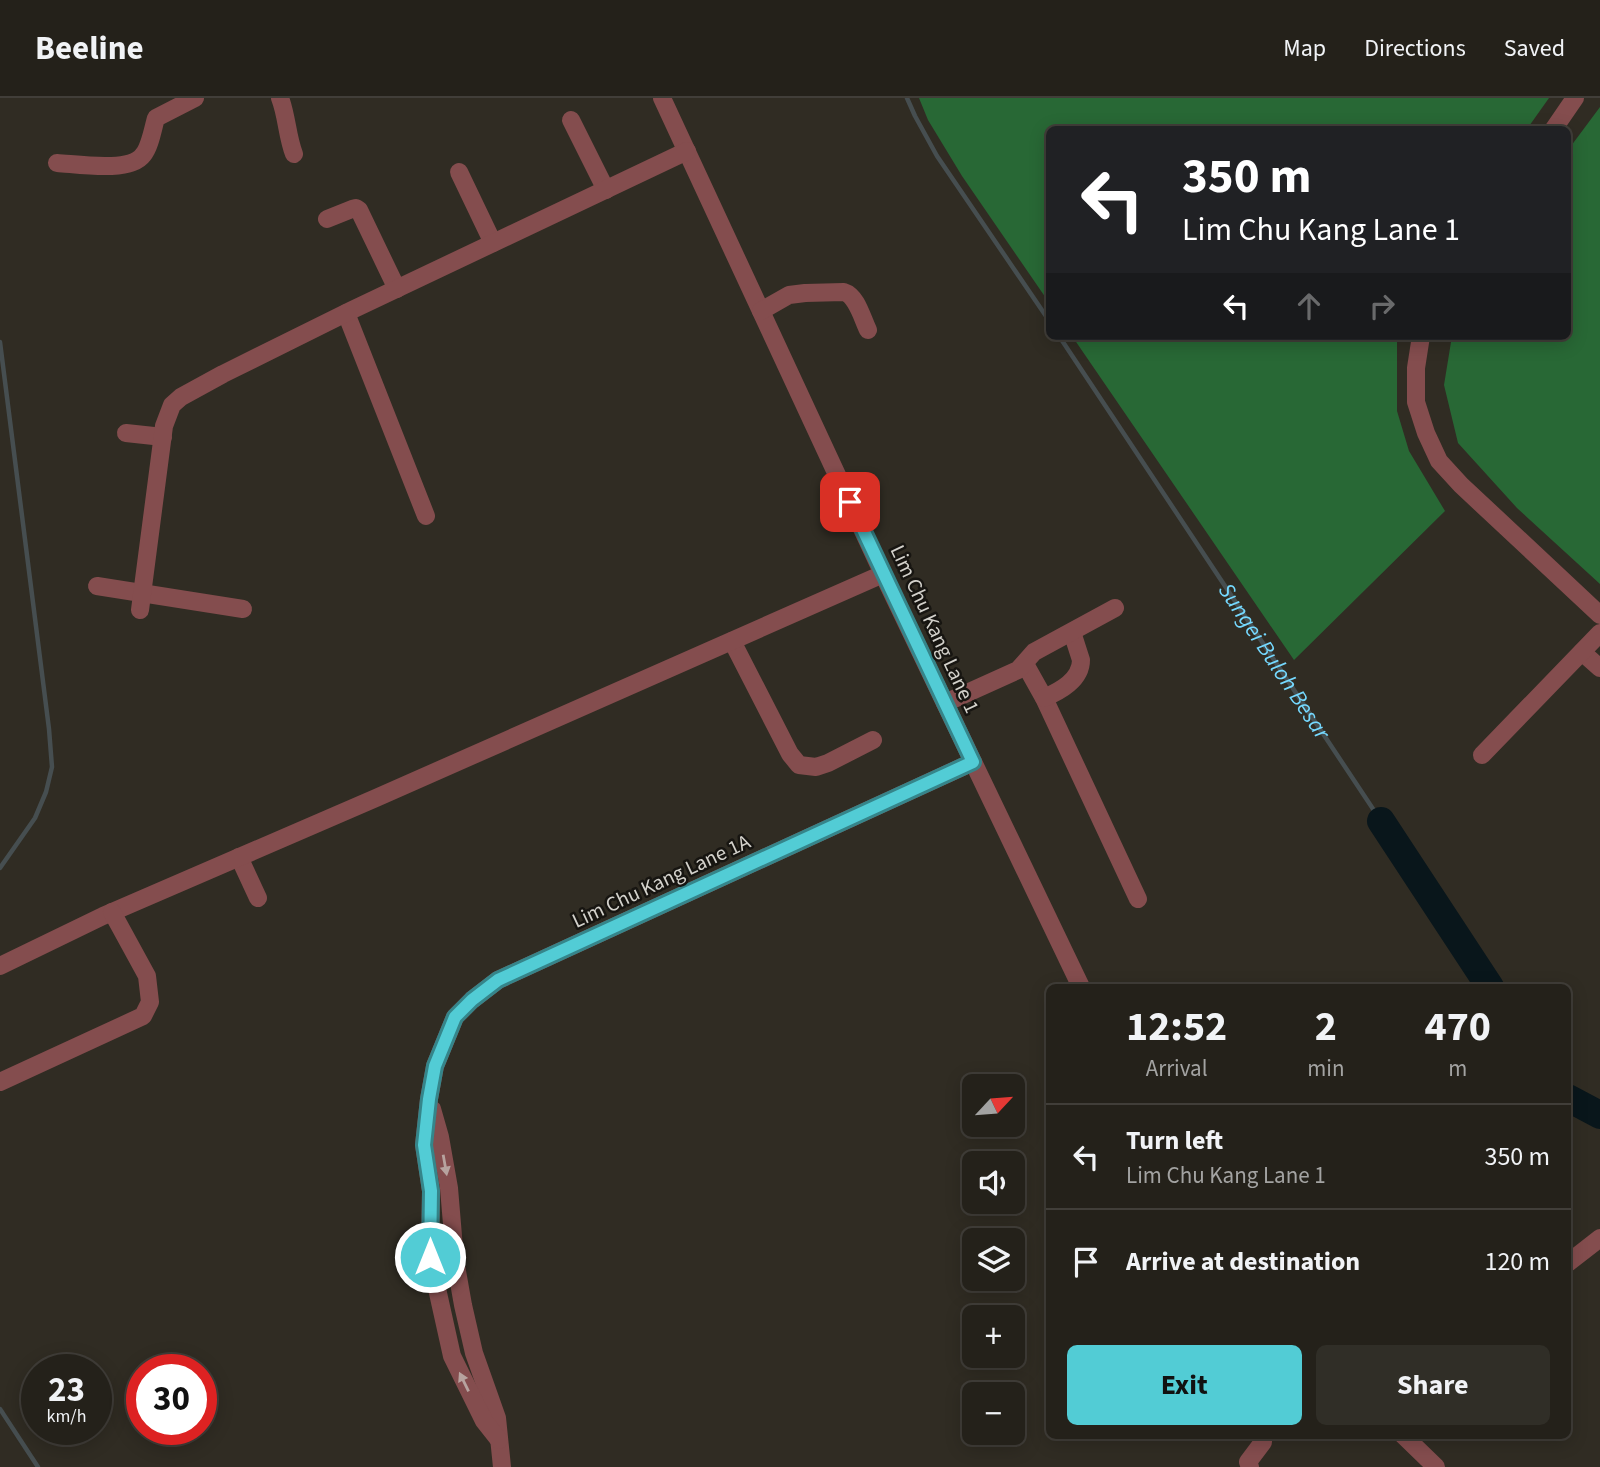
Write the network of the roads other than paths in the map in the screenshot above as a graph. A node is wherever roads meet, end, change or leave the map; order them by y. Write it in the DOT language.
graph roads {
  1 [pos="195,98"];
  2 [pos="280,98"];
  3 [pos="662,98"];
  4 [pos="1574,98"];
  5 [pos="570,120"];
  6 [pos="1556,126"];
  7 [pos="687,151"];
  8 [pos="294,154"];
  9 [pos="57,163"];
  10 [pos="458,172"];
  11 [pos="606,190"];
  12 [pos="327,219"];
  13 [pos="493,243"];
  14 [pos="397,289"];
  15 [pos="761,311"];
  16 [pos="346,313"];
  17 [pos="868,330"];
  18 [pos="1421,340"];
  19 [pos="126,433"];
  20 [pos="163,437"];
  21 [pos="426,516"];
  22 [pos="883,574"];
  23 [pos="97,586"];
  24 [pos="141,602"];
  25 [pos="243,608"];
  26 [pos="1115,608"];
  27 [pos="1600,615"];
  28 [pos="1072,632"];
  29 [pos="1600,633"];
  30 [pos="732,641"];
  31 [pos="1582,652"];
  32 [pos="1025,664"];
  33 [pos="1600,668"];
  34 [pos="1044,698"];
  35 [pos="945,703"];
  36 [pos="873,740"];
  37 [pos="1482,755"];
  38 [pos="973,762"];
  39 [pos="239,857"];
  40 [pos="258,898"];
  41 [pos="1138,899"];
  42 [pos="112,912"];
  43 [pos="0,966"];
  44 [pos="1080,984"];
  45 [pos="0,1082"];
  46 [pos="429,1099"];
  47 [pos="1600,1238"];
  48 [pos="1571,1261"];
  49 [pos="1263,1439"];
  50 [pos="1407,1439"];
  51 [pos="499,1440"];
  52 [pos="502,1467"];
  53 [pos="1250,1467"];
  54 [pos="1436,1467"];
  1 -- 9 [label="street"];
  2 -- 8 [label="street"];
  3 -- 7 [label="street, Lim Chu Kang Lane 1"];
  4 -- 6 [label="street"];
  5 -- 11 [label="street"];
  7 -- 11 [label="street"];
  7 -- 15 [label="street, Lim Chu Kang Lane 1"];
  10 -- 13 [label="street"];
  11 -- 13 [label="street"];
  12 -- 14 [label="street"];
  13 -- 14 [label="street"];
  14 -- 16 [label="street"];
  15 -- 17 [label="street"];
  15 -- 22 [label="street, Lim Chu Kang Lane 1"];
  16 -- 20 [label="street"];
  16 -- 21 [label="street"];
  18 -- 27 [label="street"];
  19 -- 20 [label="street"];
  20 -- 24 [label="street"];
  22 -- 30 [label="street"];
  22 -- 35 [label="street, Lim Chu Kang Lane 1"];
  23 -- 24 [label="street"];
  24 -- 25 [label="street"];
  26 -- 28 [label="street"];
  28 -- 32 [label="street"];
  28 -- 34 [label="street"];
  29 -- 31 [label="street"];
  30 -- 36 [label="street"];
  30 -- 39 [label="street"];
  31 -- 33 [label="street"];
  31 -- 37 [label="street"];
  32 -- 34 [label="street"];
  32 -- 35 [label="street"];
  34 -- 41 [label="street"];
  35 -- 38 [label="street, Lim Chu Kang Lane 1"];
  38 -- 44 [label="street, Lim Chu Kang Lane 1"];
  38 -- 46 [label="street, Lim Chu Kang Lane 1A"];
  39 -- 40 [label="street"];
  39 -- 42 [label="street"];
  42 -- 43 [label="street"];
  42 -- 45 [label="street"];
  46 -- 51 [label="street, Lim Chu Kang Lane 1A, one-way"];
  51 -- 46 [label="street, Lim Chu Kang Lane 1A, one-way"];
  47 -- 48 [label="street"];
  49 -- 53 [label="street"];
  50 -- 54 [label="street"];
  51 -- 52 [label="street, Lim Chu Kang Lane 1A"];
}
